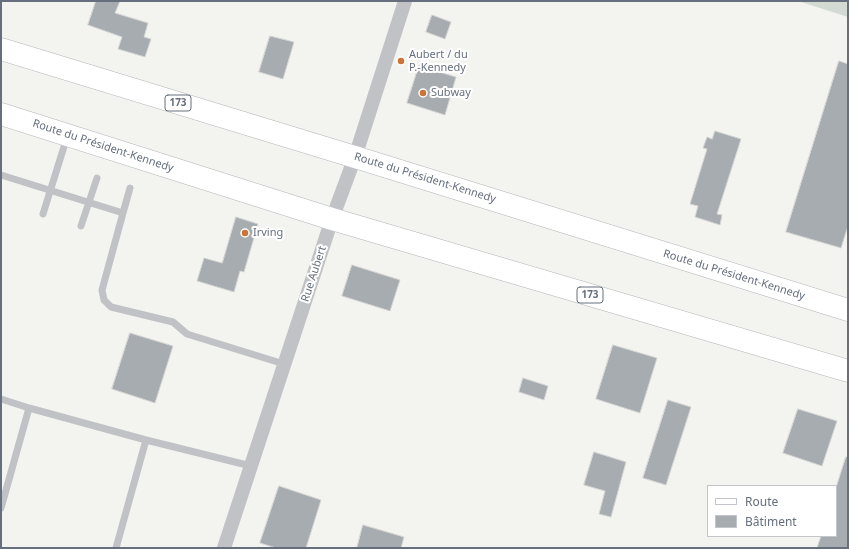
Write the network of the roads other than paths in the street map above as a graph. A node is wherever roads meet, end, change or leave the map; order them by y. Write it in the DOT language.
graph roads {
  1 [pos="405,1"];
  2 [pos="1,49"];
  3 [pos="1,114"];
  4 [pos="67,136"];
  5 [pos="355,157"];
  6 [pos="1,175"];
  7 [pos="97,178"];
  8 [pos="130,188"];
  9 [pos="50,191"];
  10 [pos="88,202"];
  11 [pos="43,214"];
  12 [pos="123,214"];
  13 [pos="332,219"];
  14 [pos="81,226"];
  15 [pos="848,310"];
  16 [pos="284,364"];
  17 [pos="848,371"];
  18 [pos="1,398"];
  19 [pos="29,408"];
  20 [pos="146,440"];
  21 [pos="251,466"];
  22 [pos="1,508"];
  23 [pos="116,548"];
  24 [pos="224,548"];
  1 -- 5 [label="street, Rue Aubert"];
  2 -- 5 [label="main road, Route du Président-Kennedy / 173"];
  3 -- 4 [label="main road, Route du Président-Kennedy / 173"];
  4 -- 9 [label="lane"];
  4 -- 13 [label="main road, Route du Président-Kennedy / 173"];
  5 -- 13 [label="street, Rue Aubert"];
  5 -- 15 [label="main road, Route du Président-Kennedy / 173"];
  6 -- 9 [label="lane"];
  7 -- 10 [label="lane"];
  8 -- 12 [label="lane"];
  9 -- 10 [label="lane"];
  9 -- 11 [label="lane"];
  10 -- 12 [label="lane"];
  10 -- 14 [label="lane"];
  12 -- 16 [label="lane"];
  13 -- 16 [label="street, Rue Aubert"];
  13 -- 17 [label="main road, Route du Président-Kennedy / 173"];
  16 -- 21 [label="street, Rue Aubert"];
  18 -- 19 [label="lane"];
  19 -- 20 [label="lane"];
  19 -- 22 [label="lane"];
  20 -- 21 [label="lane"];
  20 -- 23 [label="lane"];
  21 -- 24 [label="street, Rue Aubert"];
}
